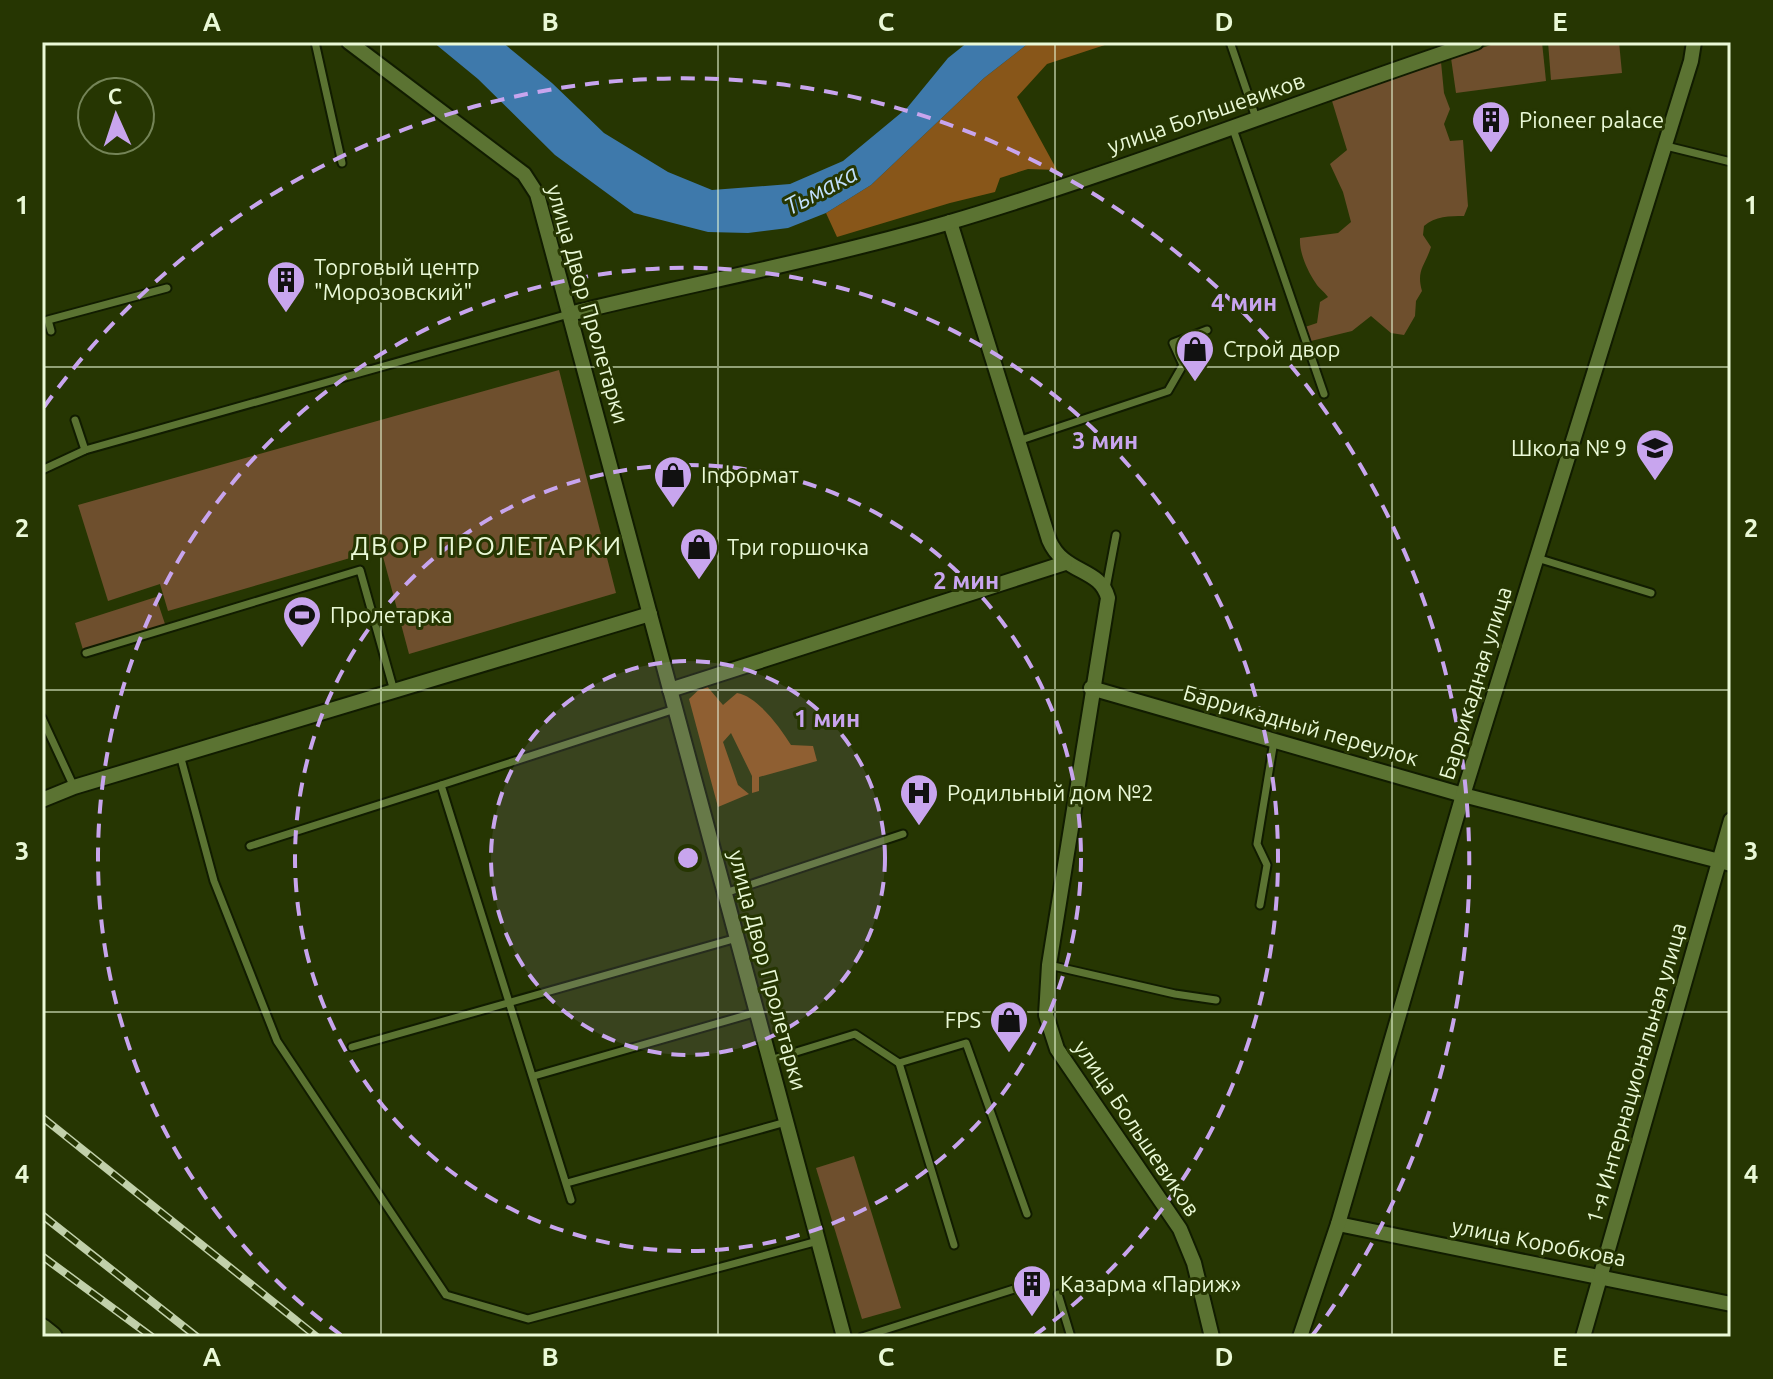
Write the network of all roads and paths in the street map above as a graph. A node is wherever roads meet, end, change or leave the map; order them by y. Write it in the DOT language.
graph roads {
  1 [pos="315,42"];
  2 [pos="349,42"];
  3 [pos="1230,42"];
  4 [pos="1476,42"];
  5 [pos="1694,42"];
  6 [pos="1441,48"];
  7 [pos="1257,120"];
  8 [pos="1233,129"];
  9 [pos="1663,146"];
  10 [pos="1731,162"];
  11 [pos="342,163"];
  12 [pos="950,222"];
  13 [pos="167,288"];
  14 [pos="569,314"];
  15 [pos="1207,330"];
  16 [pos="51,331"];
  17 [pos="1324,394"];
  18 [pos="75,420"];
  19 [pos="1018,441"];
  20 [pos="85,450"];
  21 [pos="42,470"];
  22 [pos="1116,535"];
  23 [pos="1537,558"];
  24 [pos="1065,563"];
  25 [pos="1105,590"];
  26 [pos="1651,593"];
  27 [pos="650,614"];
  28 [pos="86,653"];
  29 [pos="1091,688"];
  30 [pos="670,690"];
  31 [pos="394,691"];
  32 [pos="675,709"];
  33 [pos="42,718"];
  34 [pos="1274,741"];
  35 [pos="180,755"];
  36 [pos="441,785"];
  37 [pos="74,787"];
  38 [pos="1463,795"];
  39 [pos="42,800"];
  40 [pos="1731,820"];
  41 [pos="903,834"];
  42 [pos="250,846"];
  43 [pos="1725,863"];
  44 [pos="725,893"];
  45 [pos="1260,905"];
  46 [pos="737,938"];
  47 [pos="1049,965"];
  48 [pos="1216,1000"];
  49 [pos="511,1003"];
  50 [pos="757,1012"];
  51 [pos="352,1047"];
  52 [pos="770,1060"];
  53 [pos="899,1063"];
  54 [pos="534,1076"];
  55 [pos="786,1122"];
  56 [pos="567,1183"];
  57 [pos="571,1200"];
  58 [pos="1027,1214"];
  59 [pos="1338,1224"];
  60 [pos="818,1241"];
  61 [pos="954,1245"];
  62 [pos="1601,1276"];
  63 [pos="1033,1283"];
  64 [pos="1058,1294"];
  65 [pos="1731,1304"];
  66 [pos="42,1329"];
  67 [pos="52,1337"];
  68 [pos="844,1337"];
  69 [pos="862,1337"];
  70 [pos="1071,1337"];
  71 [pos="1212,1337"];
  72 [pos="1300,1337"];
  73 [pos="1583,1337"];
  1 -- 11 [label="lane"];
  2 -- 14 [label="street, улица Двор Пролетарки"];
  3 -- 7 [label="lane"];
  4 -- 6 [label="street, улица Большевиков"];
  5 -- 9 [label="street, Баррикадная улица"];
  6 -- 7 [label="street, улица Большевиков"];
  7 -- 8 [label="street, улица Большевиков"];
  8 -- 12 [label="street, улица Большевиков"];
  8 -- 17 [label="lane"];
  9 -- 10 [label="lane"];
  9 -- 23 [label="street, Баррикадная улица"];
  12 -- 14 [label="street, улица Большевиков"];
  12 -- 19 [label="street"];
  13 -- 16 [label="lane"];
  14 -- 20 [label="lane"];
  14 -- 27 [label="street, улица Двор Пролетарки"];
  15 -- 19 [label="lane"];
  18 -- 20 [label="lane"];
  19 -- 24 [label="street"];
  20 -- 21 [label="lane"];
  22 -- 25 [label="lane"];
  23 -- 26 [label="lane"];
  23 -- 38 [label="street, Баррикадная улица"];
  24 -- 25 [label="street"];
  24 -- 30 [label="street"];
  25 -- 29 [label="street, улица Большевиков"];
  27 -- 30 [label="street, улица Двор Пролетарки"];
  27 -- 31 [label="street"];
  28 -- 31 [label="lane"];
  29 -- 34 [label="street, Баррикадный переулок"];
  29 -- 47 [label="street, улица Большевиков"];
  30 -- 32 [label="street, улица Двор Пролетарки"];
  31 -- 35 [label="street"];
  32 -- 36 [label="lane"];
  32 -- 44 [label="street, улица Двор Пролетарки"];
  33 -- 37 [label="lane"];
  34 -- 38 [label="street, Баррикадный переулок"];
  34 -- 45 [label="lane"];
  35 -- 37 [label="street"];
  35 -- 60 [label="lane"];
  36 -- 42 [label="lane"];
  36 -- 49 [label="lane"];
  37 -- 39 [label="street"];
  38 -- 43 [label="street, Баррикадный переулок"];
  38 -- 59 [label="street, Баррикадная улица"];
  40 -- 43 [label="street, 1-я Интернациональная улица"];
  41 -- 44 [label="lane"];
  43 -- 62 [label="street, 1-я Интернациональная улица"];
  44 -- 46 [label="street, улица Двор Пролетарки"];
  46 -- 49 [label="lane"];
  46 -- 50 [label="street, улица Двор Пролетарки"];
  47 -- 48 [label="lane"];
  47 -- 71 [label="street, улица Большевиков"];
  49 -- 51 [label="lane"];
  49 -- 54 [label="lane"];
  50 -- 52 [label="street, улица Двор Пролетарки"];
  50 -- 54 [label="lane"];
  52 -- 53 [label="lane"];
  52 -- 55 [label="street, улица Двор Пролетарки"];
  53 -- 58 [label="lane"];
  53 -- 61 [label="lane"];
  54 -- 56 [label="lane"];
  55 -- 56 [label="lane"];
  55 -- 60 [label="street, улица Двор Пролетарки"];
  56 -- 57 [label="lane"];
  59 -- 62 [label="street, улица Коробкова"];
  59 -- 72 [label="street, Баррикадная улица"];
  60 -- 68 [label="street, улица Двор Пролетарки"];
  62 -- 65 [label="street, улица Коробкова"];
  62 -- 73 [label="street, 1-я Интернациональная улица"];
  63 -- 69 [label="lane"];
  64 -- 70 [label="lane"];
  66 -- 67 [label="main road"];
}
